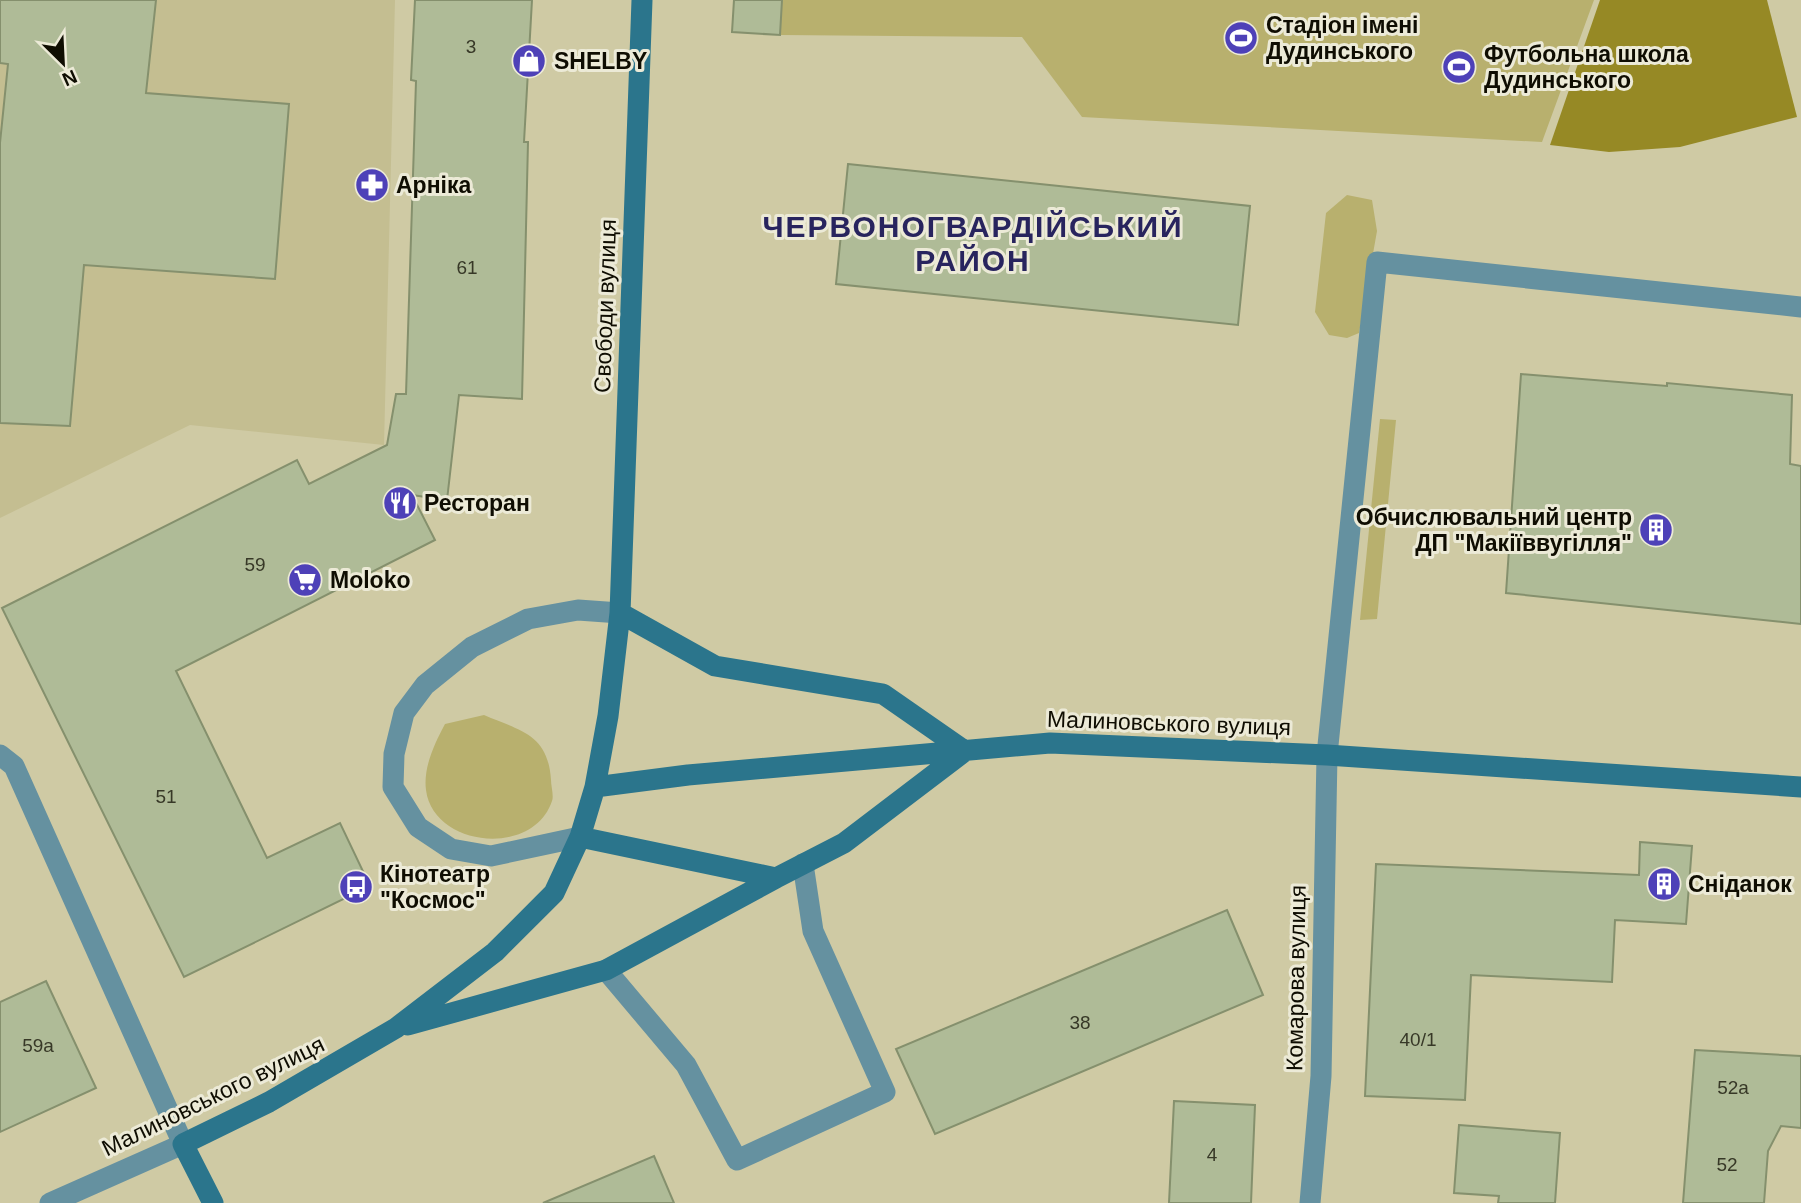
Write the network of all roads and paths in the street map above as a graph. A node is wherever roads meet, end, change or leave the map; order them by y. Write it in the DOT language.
graph roads {
  1 [pos="642,0"];
  2 [pos="1801,307"];
  3 [pos="620,613"];
  4 [pos="965,751"];
  5 [pos="0,755"];
  6 [pos="1327,755"];
  7 [pos="1801,787"];
  8 [pos="595,788"];
  9 [pos="579,837"];
  10 [pos="803,864"];
  11 [pos="776,878"];
  12 [pos="606,970"];
  13 [pos="396,1028"];
  14 [pos="183,1144"];
  15 [pos="50,1203"];
  16 [pos="213,1203"];
  17 [pos="1310,1203"];
  1 -- 3 [label="street, Свободи вулиця"];
  2 -- 6 [label="street, Комарова вулиця"];
  3 -- 4 [label="street"];
  3 -- 8 [label="street"];
  3 -- 9 [label="street"];
  4 -- 6 [label="street, Малиновського вулиця"];
  4 -- 8 [label="street, Малиновського вулиця"];
  4 -- 10 [label="street"];
  5 -- 14 [label="street"];
  6 -- 7 [label="street, Малиновського вулиця"];
  6 -- 17 [label="street, Комарова вулиця"];
  8 -- 9 [label="street"];
  9 -- 11 [label="street"];
  9 -- 13 [label="street"];
  10 -- 11 [label="street"];
  10 -- 12 [label="street"];
  11 -- 12 [label="street"];
  12 -- 13 [label="street"];
  13 -- 14 [label="street, Малиновського вулиця"];
  14 -- 15 [label="street, Малиновського вулиця"];
  14 -- 16 [label="street"];
}
